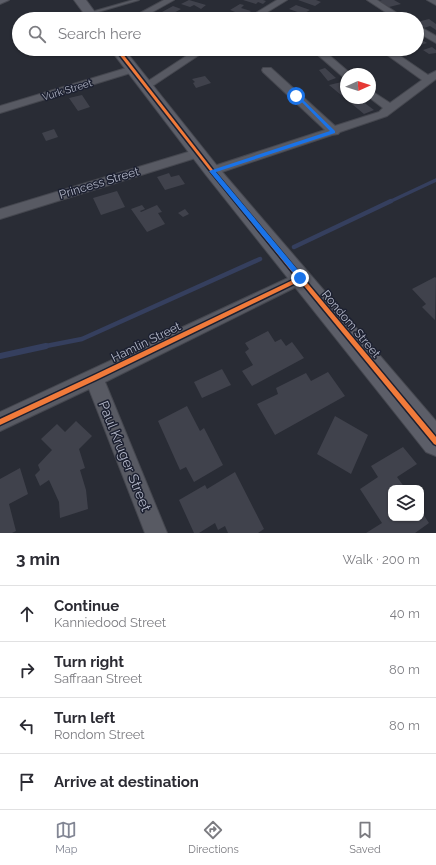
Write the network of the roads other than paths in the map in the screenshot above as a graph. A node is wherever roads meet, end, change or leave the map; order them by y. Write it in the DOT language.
graph roads {
  1 [pos="80,0"];
  2 [pos="137,0"];
  3 [pos="170,0"];
  4 [pos="283,0"];
  5 [pos="371,0"];
  6 [pos="431,0"];
  7 [pos="436,3"];
  8 [pos="89,12"];
  9 [pos="103,12"];
  10 [pos="147,12"];
  11 [pos="262,12"];
  12 [pos="391,12"];
  13 [pos="424,32"];
  14 [pos="436,40"];
  15 [pos="122,56"];
  16 [pos="192,56"];
  17 [pos="324,56"];
  18 [pos="396,56"];
  19 [pos="340,69"];
  20 [pos="133,70"];
  21 [pos="267,70"];
  22 [pos="432,77"];
  23 [pos="147,85"];
  24 [pos="376,98"];
  25 [pos="391,109"];
  26 [pos="0,110"];
  27 [pos="334,132"];
  28 [pos="198,153"];
  29 [pos="212,171"];
  30 [pos="0,214"];
  31 [pos="300,278"];
  32 [pos="94,378"];
  33 [pos="0,422"];
  34 [pos="436,442"];
  35 [pos="156,533"];
  1 -- 8 [label="street"];
  2 -- 9 [label="lane"];
  3 -- 10 [label="street"];
  4 -- 11 [label="street"];
  5 -- 12 [label="street"];
  6 -- 7 [label="street"];
  13 -- 14 [label="street"];
  15 -- 20 [label="street, Rondom Street"];
  16 -- 23 [label="street"];
  17 -- 19 [label="street"];
  18 -- 22 [label="street"];
  20 -- 23 [label="street, Rondom Street"];
  20 -- 26 [label="street, Vurk Street"];
  21 -- 27 [label="street"];
  22 -- 25 [label="street"];
  23 -- 28 [label="street, Rondom Street"];
  24 -- 25 [label="street"];
  25 -- 27 [label="street"];
  27 -- 29 [label="street"];
  28 -- 29 [label="street, Rondom Street"];
  28 -- 30 [label="street, Princess Street"];
  29 -- 31 [label="street, Rondom Street"];
  31 -- 32 [label="street, Hamlin Street"];
  31 -- 34 [label="street, Rondom Street"];
  32 -- 33 [label="street, Hamlin Street"];
  32 -- 35 [label="street, Paul Kruger Street"];
}
